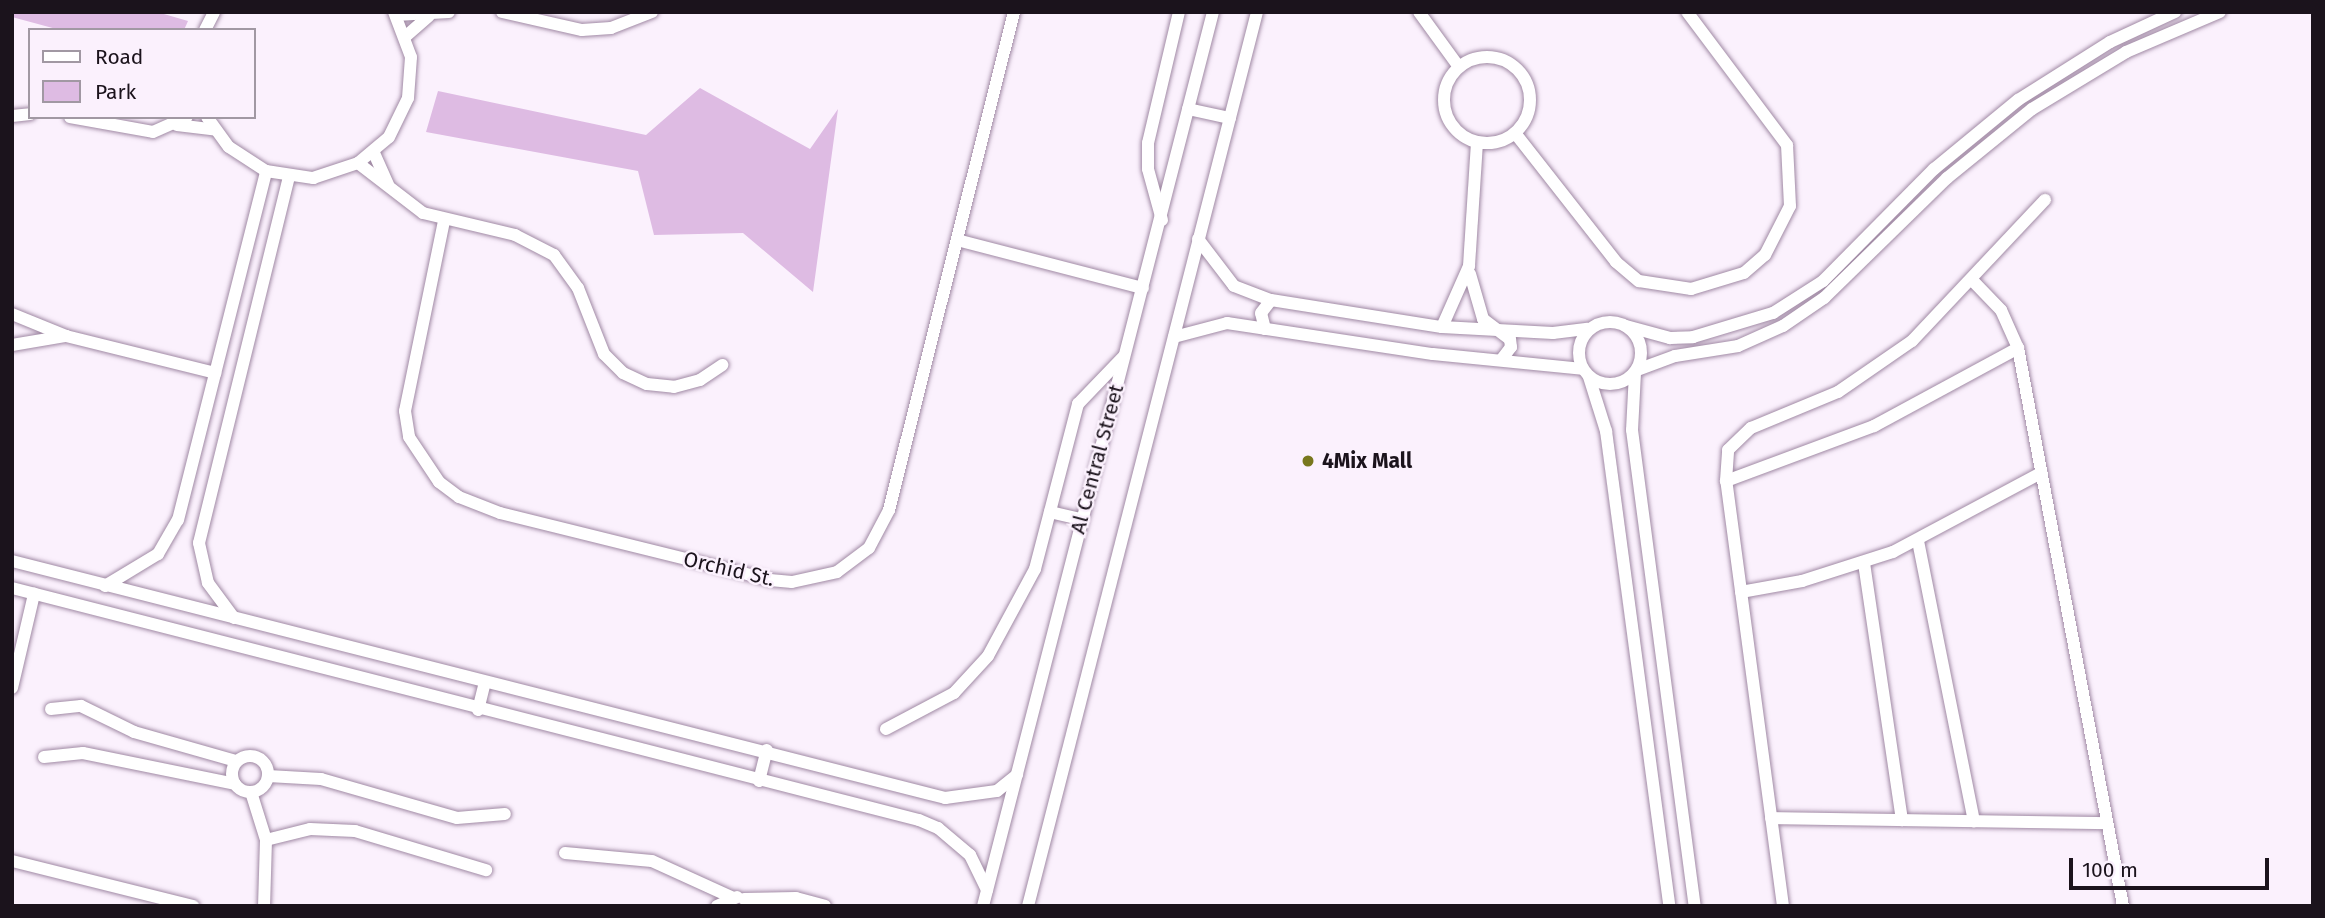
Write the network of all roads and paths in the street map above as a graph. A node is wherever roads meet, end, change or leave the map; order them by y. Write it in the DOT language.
graph roads {
  1 [pos="214,12"];
  2 [pos="449,12"];
  3 [pos="502,12"];
  4 [pos="652,12"];
  5 [pos="1014,12"];
  6 [pos="1179,12"];
  7 [pos="1213,12"];
  8 [pos="1257,12"];
  9 [pos="1419,12"];
  10 [pos="1687,12"];
  11 [pos="2175,12"];
  12 [pos="2220,12"];
  13 [pos="395,14"];
  14 [pos="429,16"];
  15 [pos="206,28"];
  16 [pos="406,36"];
  17 [pos="1459,67"];
  18 [pos="1188,109"];
  19 [pos="1230,118"];
  20 [pos="81,119"];
  21 [pos="208,119"];
  22 [pos="182,121"];
  23 [pos="215,130"];
  24 [pos="1515,133"];
  25 [pos="1477,142"];
  26 [pos="374,153"];
  27 [pos="358,163"];
  28 [pos="266,171"];
  29 [pos="289,177"];
  30 [pos="389,185"];
  31 [pos="2045,200"];
  32 [pos="1162,220"];
  33 [pos="444,221"];
  34 [pos="1198,239"];
  35 [pos="957,240"];
  36 [pos="1469,266"];
  37 [pos="1972,280"];
  38 [pos="1143,288"];
  39 [pos="1271,300"];
  40 [pos="12,314"];
  41 [pos="1626,326"];
  42 [pos="1442,327"];
  43 [pos="1265,329"];
  44 [pos="1588,329"];
  45 [pos="1496,330"];
  46 [pos="66,336"];
  47 [pos="1174,337"];
  48 [pos="12,345"];
  49 [pos="2018,348"];
  50 [pos="1124,356"];
  51 [pos="1502,359"];
  52 [pos="722,365"];
  53 [pos="1636,371"];
  54 [pos="216,373"];
  55 [pos="1585,373"];
  56 [pos="2040,473"];
  57 [pos="1726,481"];
  58 [pos="1050,512"];
  59 [pos="1081,519"];
  60 [pos="1919,541"];
  61 [pos="1648,547"];
  62 [pos="1624,550"];
  63 [pos="12,561"];
  64 [pos="1864,563"];
  65 [pos="106,586"];
  66 [pos="12,589"];
  67 [pos="1741,592"];
  68 [pos="34,594"];
  69 [pos="234,618"];
  70 [pos="485,682"];
  71 [pos="12,688"];
  72 [pos="51,709"];
  73 [pos="478,710"];
  74 [pos="886,729"];
  75 [pos="767,750"];
  76 [pos="44,757"];
  77 [pos="236,761"];
  78 [pos="1017,775"];
  79 [pos="268,776"];
  80 [pos="759,781"];
  81 [pos="235,783"];
  82 [pos="251,792"];
  83 [pos="505,814"];
  84 [pos="1771,818"];
  85 [pos="1902,820"];
  86 [pos="1974,821"];
  87 [pos="2105,823"];
  88 [pos="266,840"];
  89 [pos="565,853"];
  90 [pos="12,861"];
  91 [pos="486,870"];
  92 [pos="987,890"];
  93 [pos="742,900"];
  94 [pos="193,906"];
  95 [pos="264,906"];
  96 [pos="717,906"];
  97 [pos="825,906"];
  98 [pos="983,906"];
  99 [pos="1028,906"];
  100 [pos="1669,906"];
  101 [pos="1695,906"];
  102 [pos="1783,906"];
  103 [pos="2123,906"];
  1 -- 15 [label="street"];
  2 -- 14 [label="street"];
  3 -- 4 [label="street"];
  5 -- 35 [label="street, Orchid St."];
  6 -- 32 [label="street"];
  7 -- 18 [label="street, Al Central Street"];
  8 -- 19 [label="street, Al Central Street"];
  9 -- 17 [label="street"];
  10 -- 24 [label="street"];
  11 -- 41 [label="street"];
  12 -- 53 [label="street"];
  13 -- 14 [label="street"];
  13 -- 16 [label="street"];
  14 -- 16 [label="street"];
  16 -- 26 [label="street"];
  17 -- 24 [label="street"];
  17 -- 25 [label="street"];
  18 -- 19 [label="street"];
  18 -- 32 [label="street, Al Central Street"];
  19 -- 34 [label="street, Al Central Street"];
  20 -- 22 [label="street"];
  21 -- 23 [label="street"];
  22 -- 23 [label="street"];
  23 -- 28 [label="street"];
  24 -- 25 [label="street"];
  25 -- 36 [label="street"];
  26 -- 27 [label="street"];
  26 -- 30 [label="street"];
  27 -- 29 [label="street"];
  27 -- 30 [label="street"];
  28 -- 29 [label="street"];
  28 -- 54 [label="street"];
  29 -- 69 [label="street"];
  30 -- 33 [label="street"];
  31 -- 37 [label="street"];
  32 -- 38 [label="street, Al Central Street"];
  33 -- 35 [label="street, Orchid St."];
  33 -- 52 [label="street"];
  34 -- 39 [label="street"];
  34 -- 47 [label="street, Al Central Street"];
  35 -- 38 [label="street"];
  36 -- 42 [label="street"];
  36 -- 45 [label="street"];
  37 -- 49 [label="street"];
  37 -- 57 [label="street"];
  38 -- 50 [label="street, Al Central Street"];
  39 -- 42 [label="street"];
  39 -- 43 [label="street"];
  40 -- 46 [label="street"];
  41 -- 44 [label="street"];
  41 -- 53 [label="street"];
  42 -- 45 [label="street"];
  43 -- 47 [label="street"];
  43 -- 51 [label="street"];
  44 -- 45 [label="street"];
  44 -- 55 [label="street"];
  45 -- 51 [label="street"];
  46 -- 48 [label="street"];
  46 -- 54 [label="street"];
  47 -- 99 [label="street, Al Central Street"];
  49 -- 56 [label="street"];
  49 -- 57 [label="street"];
  50 -- 58 [label="street"];
  50 -- 59 [label="street, Al Central Street"];
  51 -- 55 [label="street"];
  53 -- 55 [label="street"];
  53 -- 61 [label="street"];
  54 -- 65 [label="street"];
  55 -- 62 [label="street"];
  56 -- 60 [label="street"];
  56 -- 87 [label="street"];
  57 -- 67 [label="street"];
  58 -- 59 [label="street"];
  58 -- 74 [label="street"];
  59 -- 78 [label="street, Al Central Street"];
  60 -- 64 [label="street"];
  60 -- 86 [label="street"];
  61 -- 62 [label="street"];
  61 -- 101 [label="street"];
  62 -- 100 [label="street"];
  63 -- 65 [label="street"];
  64 -- 67 [label="street"];
  64 -- 85 [label="street"];
  65 -- 69 [label="street"];
  66 -- 68 [label="street"];
  67 -- 84 [label="street"];
  68 -- 71 [label="street"];
  68 -- 73 [label="street"];
  69 -- 70 [label="street"];
  70 -- 73 [label="street"];
  70 -- 75 [label="street"];
  72 -- 77 [label="street"];
  73 -- 80 [label="street"];
  75 -- 78 [label="street"];
  75 -- 80 [label="street"];
  76 -- 81 [label="street"];
  77 -- 79 [label="street"];
  77 -- 81 [label="street"];
  78 -- 92 [label="street, Al Central Street"];
  79 -- 82 [label="street"];
  79 -- 83 [label="street"];
  80 -- 92 [label="street"];
  81 -- 82 [label="street"];
  82 -- 88 [label="street"];
  84 -- 85 [label="street"];
  84 -- 102 [label="street"];
  85 -- 86 [label="street"];
  86 -- 87 [label="street"];
  87 -- 103 [label="street"];
  88 -- 91 [label="street"];
  88 -- 95 [label="street"];
  89 -- 93 [label="street"];
  90 -- 94 [label="street"];
  92 -- 98 [label="street, Al Central Street"];
  93 -- 96 [label="street"];
  93 -- 97 [label="street"];
}
